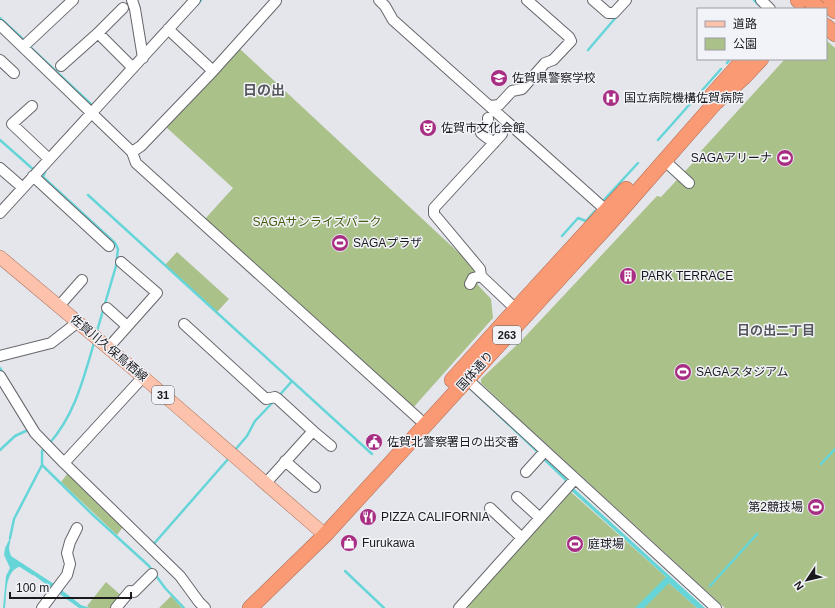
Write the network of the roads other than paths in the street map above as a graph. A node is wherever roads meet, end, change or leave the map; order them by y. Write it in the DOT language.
graph roads {
  1 [pos="73,0"];
  2 [pos="132,0"];
  3 [pos="195,0"];
  4 [pos="378,0"];
  5 [pos="527,0"];
  6 [pos="593,0"];
  7 [pos="626,0"];
  8 [pos="761,0"];
  9 [pos="798,0"];
  10 [pos="809,0"];
  11 [pos="815,0"];
  12 [pos="823,0"];
  13 [pos="276,1"];
  14 [pos="123,8"];
  15 [pos="769,8"];
  16 [pos="791,8"];
  17 [pos="806,8"];
  18 [pos="808,8"];
  19 [pos="817,8"];
  20 [pos="835,12"];
  21 [pos="827,17"];
  22 [pos="835,24"];
  23 [pos="0,25"];
  24 [pos="827,27"];
  25 [pos="171,32"];
  26 [pos="98,33"];
  27 [pos="835,34"];
  28 [pos="26,45"];
  29 [pos="145,56"];
  30 [pos="0,60"];
  31 [pos="743,60"];
  32 [pos="760,60"];
  33 [pos="61,66"];
  34 [pos="133,68"];
  35 [pos="213,71"];
  36 [pos="14,73"];
  37 [pos="32,106"];
  38 [pos="490,106"];
  39 [pos="95,112"];
  40 [pos="488,118"];
  41 [pos="502,134"];
  42 [pos="494,143"];
  43 [pos="132,152"];
  44 [pos="49,159"];
  45 [pos="665,161"];
  46 [pos="0,168"];
  47 [pos="33,176"];
  48 [pos="689,183"];
  49 [pos="20,186"];
  50 [pos="607,211"];
  51 [pos="0,213"];
  52 [pos="109,246"];
  53 [pos="0,257"];
  54 [pos="121,262"];
  55 [pos="481,276"];
  56 [pos="82,280"];
  57 [pos="470,284"];
  58 [pos="59,306"];
  59 [pos="107,308"];
  60 [pos="520,313"];
  61 [pos="78,322"];
  62 [pos="184,324"];
  63 [pos="127,326"];
  64 [pos="108,348"];
  65 [pos="0,356"];
  66 [pos="0,376"];
  67 [pos="143,377"];
  68 [pos="467,379"];
  69 [pos="419,419"];
  70 [pos="313,430"];
  71 [pos="331,446"];
  72 [pos="545,452"];
  73 [pos="285,462"];
  74 [pos="64,463"];
  75 [pos="526,472"];
  76 [pos="266,483"];
  77 [pos="571,484"];
  78 [pos="315,487"];
  79 [pos="517,497"];
  80 [pos="490,508"];
  81 [pos="538,516"];
  82 [pos="77,528"];
  83 [pos="322,532"];
  84 [pos="520,536"];
  85 [pos="152,574"];
  86 [pos="42,608"];
  87 [pos="116,608"];
  88 [pos="205,608"];
  89 [pos="238,608"];
  90 [pos="250,608"];
  91 [pos="459,608"];
  92 [pos="716,608"];
  1 -- 28 [label="street"];
  2 -- 29 [label="street"];
  3 -- 25 [label="street"];
  4 -- 38 [label="street"];
  5 -- 38 [label="street"];
  6 -- 7 [label="street"];
  8 -- 15 [label="street"];
  9 -- 16 [label="highway"];
  9 -- 17 [label="highway"];
  10 -- 19 [label="highway, bridge"];
  11 -- 18 [label="highway"];
  12 -- 20 [label="highway"];
  13 -- 35 [label="street"];
  14 -- 26 [label="street"];
  21 -- 22 [label="highway"];
  23 -- 28 [label="street"];
  24 -- 27 [label="highway"];
  25 -- 29 [label="street"];
  25 -- 35 [label="street"];
  26 -- 33 [label="street"];
  26 -- 34 [label="street"];
  28 -- 39 [label="street"];
  29 -- 34 [label="street"];
  30 -- 36 [label="street"];
  31 -- 50 [label="highway, 国体通り / 263"];
  32 -- 45 [label="highway, 国体通り / 263"];
  34 -- 39 [label="street"];
  35 -- 43 [label="street"];
  37 -- 44 [label="street"];
  38 -- 50 [label="street"];
  39 -- 43 [label="street"];
  39 -- 44 [label="street"];
  40 -- 42 [label="street"];
  41 -- 42 [label="street"];
  42 -- 55 [label="street"];
  43 -- 69 [label="street"];
  44 -- 47 [label="street"];
  45 -- 48 [label="street"];
  45 -- 60 [label="highway, 国体通り / 263"];
  46 -- 49 [label="street"];
  47 -- 49 [label="street"];
  47 -- 52 [label="street"];
  49 -- 51 [label="street"];
  50 -- 60 [label="highway, 国体通り / 263"];
  53 -- 58 [label="main road, 佐賀川久保鳥栖線 / 31"];
  54 -- 63 [label="street"];
  55 -- 57 [label="street"];
  55 -- 60 [label="street"];
  56 -- 58 [label="street"];
  58 -- 61 [label="main road, 佐賀川久保鳥栖線 / 31"];
  59 -- 63 [label="street"];
  60 -- 68 [label="highway, 国体通り / 263"];
  60 -- 69 [label="highway, 国体通り / 263"];
  61 -- 64 [label="main road, 佐賀川久保鳥栖線 / 31"];
  61 -- 65 [label="street"];
  62 -- 70 [label="street"];
  63 -- 64 [label="street"];
  64 -- 67 [label="main road, 佐賀川久保鳥栖線 / 31"];
  66 -- 74 [label="street"];
  67 -- 74 [label="street"];
  67 -- 76 [label="main road, 佐賀川久保鳥栖線 / 31"];
  68 -- 72 [label="street"];
  68 -- 83 [label="highway, 国体通り / 263"];
  69 -- 83 [label="highway, 国体通り / 263"];
  70 -- 71 [label="street"];
  70 -- 73 [label="street"];
  72 -- 75 [label="street"];
  72 -- 77 [label="street"];
  73 -- 76 [label="street"];
  73 -- 78 [label="street"];
  74 -- 88 [label="street"];
  76 -- 83 [label="main road, 佐賀川久保鳥栖線 / 31"];
  77 -- 81 [label="street"];
  77 -- 92 [label="street"];
  79 -- 81 [label="street"];
  80 -- 84 [label="street"];
  81 -- 84 [label="street"];
  82 -- 86 [label="street"];
  83 -- 89 [label="highway, 国体通り / 263"];
  83 -- 90 [label="highway, 国体通り / 263"];
  84 -- 91 [label="street"];
  85 -- 87 [label="street"];
}
